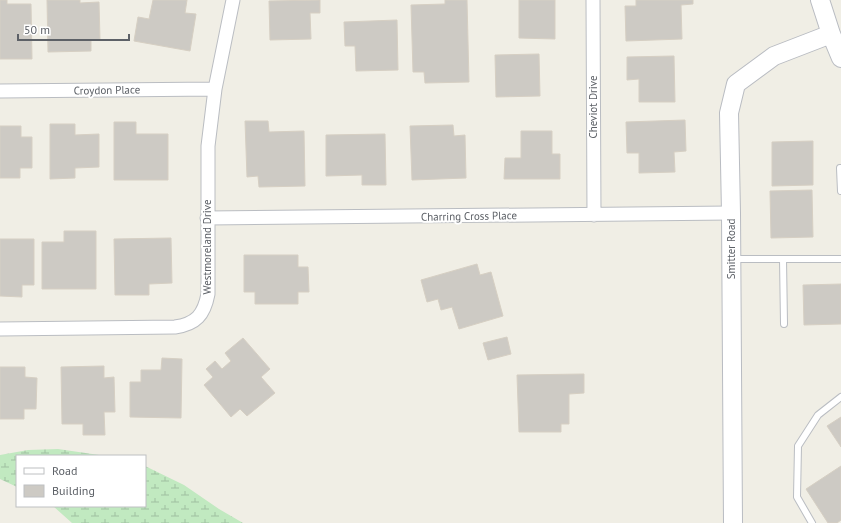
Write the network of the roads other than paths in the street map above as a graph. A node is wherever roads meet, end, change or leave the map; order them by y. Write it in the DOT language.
graph roads {
  1 [pos="233,0"];
  2 [pos="593,0"];
  3 [pos="820,0"];
  4 [pos="836,37"];
  5 [pos="841,58"];
  6 [pos="215,88"];
  7 [pos="0,91"];
  8 [pos="840,168"];
  9 [pos="841,191"];
  10 [pos="731,213"];
  11 [pos="594,215"];
  12 [pos="208,218"];
  13 [pos="783,259"];
  14 [pos="841,259"];
  15 [pos="732,260"];
  16 [pos="784,324"];
  17 [pos="0,329"];
  18 [pos="841,396"];
  19 [pos="733,523"];
  20 [pos="812,523"];
  1 -- 6 [label="street, Westmoreland Drive"];
  2 -- 11 [label="street, Cheviot Drive"];
  3 -- 4 [label="street"];
  4 -- 5 [label="street"];
  4 -- 10 [label="street, Smitter Road"];
  6 -- 7 [label="street, Croydon Place"];
  6 -- 12 [label="street, Westmoreland Drive"];
  8 -- 9 [label="lane"];
  10 -- 11 [label="street, Charring Cross Place"];
  10 -- 15 [label="street, Smitter Road"];
  11 -- 12 [label="street, Charring Cross Place"];
  12 -- 17 [label="street, Westmoreland Drive"];
  13 -- 14 [label="lane"];
  13 -- 15 [label="lane"];
  13 -- 16 [label="lane"];
  15 -- 19 [label="street, Smitter Road"];
  18 -- 20 [label="lane"];
}
